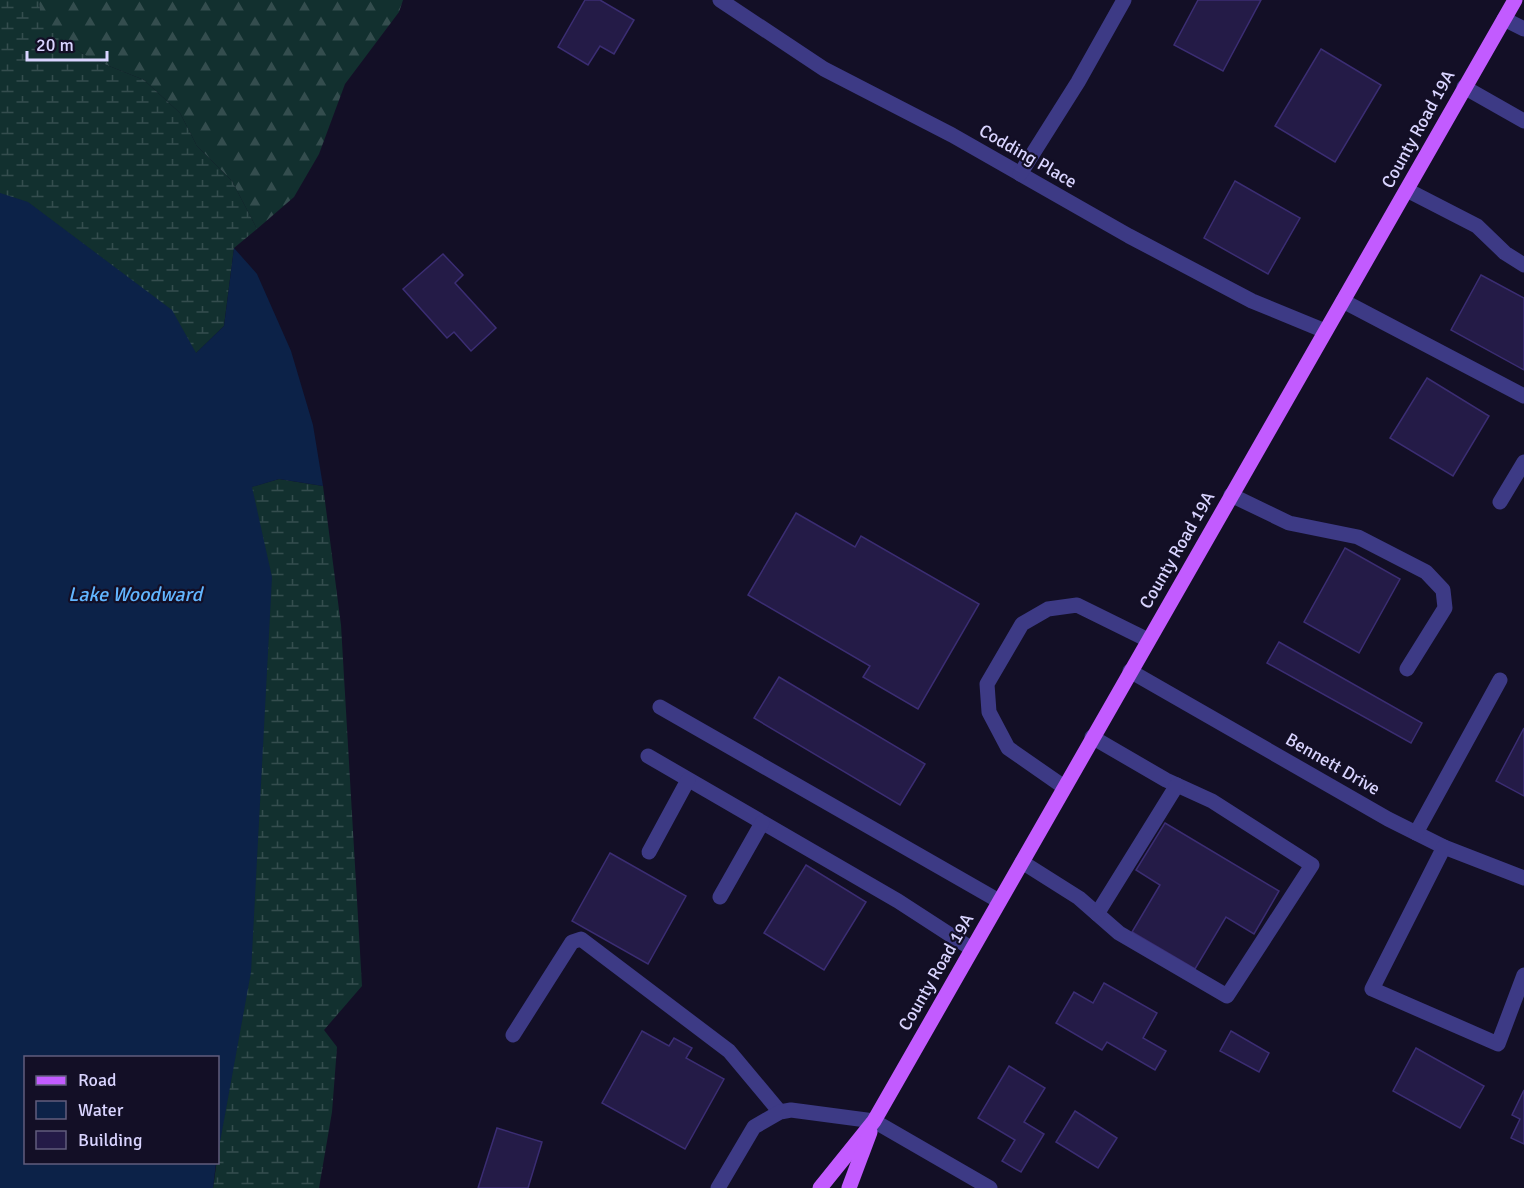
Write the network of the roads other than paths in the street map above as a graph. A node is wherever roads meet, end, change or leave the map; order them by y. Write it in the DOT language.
graph roads {
  1 [pos="720,0"];
  2 [pos="1124,0"];
  3 [pos="1515,0"];
  4 [pos="1504,19"];
  5 [pos="1524,29"];
  6 [pos="1464,87"];
  7 [pos="1524,121"];
  8 [pos="1020,174"];
  9 [pos="1407,190"];
  10 [pos="1524,265"];
  11 [pos="1343,301"];
  12 [pos="1325,332"];
  13 [pos="1524,396"];
  14 [pos="1524,462"];
  15 [pos="1231,495"];
  16 [pos="1500,502"];
  17 [pos="1148,640"];
  18 [pos="1407,669"];
  19 [pos="1130,671"];
  20 [pos="1500,680"];
  21 [pos="660,707"];
  22 [pos="1092,737"];
  23 [pos="648,756"];
  24 [pos="688,780"];
  25 [pos="1177,785"];
  26 [pos="1064,788"];
  27 [pos="762,823"];
  28 [pos="1416,833"];
  29 [pos="1444,847"];
  30 [pos="649,852"];
  31 [pos="1022,862"];
  32 [pos="1524,878"];
  33 [pos="720,897"];
  34 [pos="999,901"];
  35 [pos="1097,914"];
  36 [pos="972,949"];
  37 [pos="1524,975"];
  38 [pos="513,1035"];
  39 [pos="780,1112"];
  40 [pos="874,1121"];
  41 [pos="718,1188"];
  42 [pos="820,1188"];
  43 [pos="849,1188"];
  44 [pos="990,1188"];
  1 -- 8 [label="street, Codding Place"];
  2 -- 8 [label="street"];
  3 -- 4 [label="main road, County Road 19A"];
  4 -- 5 [label="street"];
  4 -- 6 [label="main road, County Road 19A"];
  6 -- 7 [label="street"];
  6 -- 9 [label="main road, County Road 19A"];
  8 -- 12 [label="street, Codding Place"];
  9 -- 10 [label="street"];
  9 -- 11 [label="main road, County Road 19A"];
  11 -- 12 [label="main road, County Road 19A"];
  11 -- 13 [label="street"];
  12 -- 15 [label="main road, County Road 19A"];
  14 -- 16 [label="street"];
  15 -- 17 [label="main road, County Road 19A"];
  15 -- 18 [label="street"];
  17 -- 19 [label="main road, County Road 19A"];
  17 -- 26 [label="street"];
  19 -- 22 [label="main road, County Road 19A"];
  19 -- 28 [label="street, Bennett Drive"];
  20 -- 28 [label="street"];
  21 -- 34 [label="street"];
  22 -- 25 [label="street"];
  22 -- 26 [label="main road, County Road 19A"];
  23 -- 24 [label="street"];
  24 -- 27 [label="street"];
  24 -- 30 [label="street"];
  25 -- 35 [label="street"];
  25 -- 35 [label="street"];
  26 -- 31 [label="main road, County Road 19A"];
  27 -- 33 [label="street"];
  27 -- 36 [label="street"];
  28 -- 29 [label="street, Bennett Drive"];
  29 -- 32 [label="street, Bennett Drive"];
  29 -- 37 [label="street"];
  31 -- 34 [label="main road, County Road 19A"];
  31 -- 35 [label="street"];
  34 -- 36 [label="main road, County Road 19A"];
  36 -- 40 [label="main road, County Road 19A"];
  38 -- 39 [label="street"];
  39 -- 40 [label="street"];
  39 -- 41 [label="street"];
  40 -- 42 [label="main road"];
  40 -- 43 [label="main road"];
  40 -- 44 [label="street"];
}
